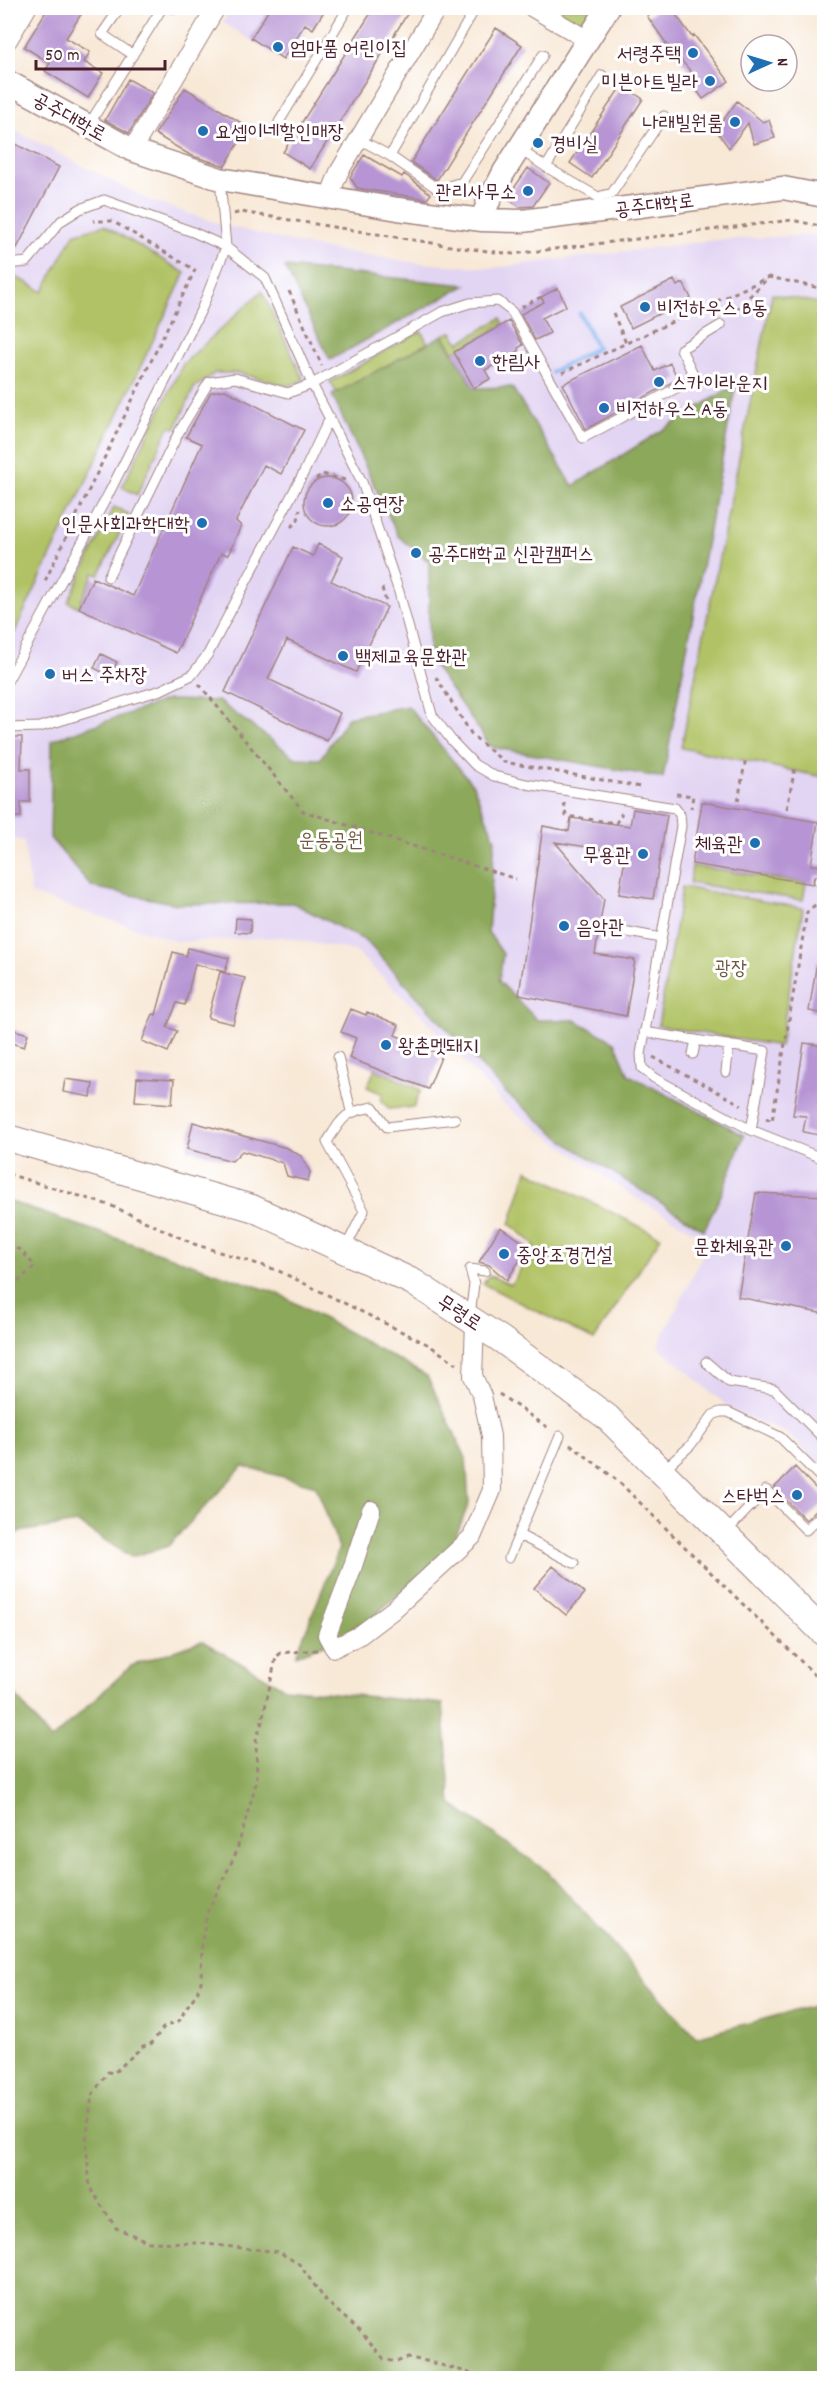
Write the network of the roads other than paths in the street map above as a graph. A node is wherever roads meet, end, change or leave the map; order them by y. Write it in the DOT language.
graph roads {
  1 [pos="27,8"];
  2 [pos="120,8"];
  3 [pos="162,8"];
  4 [pos="172,8"];
  5 [pos="179,8"];
  6 [pos="216,8"];
  7 [pos="348,8"];
  8 [pos="437,8"];
  9 [pos="533,8"];
  10 [pos="608,8"];
  11 [pos="472,14"];
  12 [pos="8,40"];
  13 [pos="588,40"];
  14 [pos="543,54"];
  15 [pos="133,55"];
  16 [pos="602,75"];
  17 [pos="8,82"];
  18 [pos="664,116"];
  19 [pos="279,122"];
  20 [pos="88,126"];
  21 [pos="359,139"];
  22 [pos="519,149"];
  23 [pos="132,150"];
  24 [pos="390,156"];
  25 [pos="546,167"];
  26 [pos="220,179"];
  27 [pos="825,196"];
  28 [pos="329,197"];
  29 [pos="482,220"];
  30 [pos="226,247"];
  31 [pos="8,264"];
  32 [pos="721,325"];
  33 [pos="312,384"];
  34 [pos="330,417"];
  35 [pos="108,577"];
  36 [pos="8,680"];
  37 [pos="8,728"];
  38 [pos="622,931"];
  39 [pos="661,938"];
  40 [pos="648,1032"];
  41 [pos="696,1040"];
  42 [pos="729,1045"];
  43 [pos="693,1054"];
  44 [pos="338,1057"];
  45 [pos="726,1072"];
  46 [pos="351,1111"];
  47 [pos="455,1119"];
  48 [pos="751,1130"];
  49 [pos="8,1138"];
  50 [pos="825,1159"];
  51 [pos="345,1250"];
  52 [pos="485,1271"];
  53 [pos="472,1321"];
  54 [pos="706,1362"];
  55 [pos="560,1436"];
  56 [pos="825,1439"];
  57 [pos="662,1472"];
  58 [pos="825,1481"];
  59 [pos="371,1510"];
  60 [pos="825,1512"];
  61 [pos="724,1534"];
  62 [pos="519,1535"];
  63 [pos="509,1558"];
  64 [pos="574,1563"];
  65 [pos="822,1625"];
  1 -- 12 [label="street"];
  2 -- 15 [label="lane"];
  3 -- 15 [label="lane"];
  4 -- 5 [label="lane"];
  6 -- 23 [label="street"];
  7 -- 19 [label="lane"];
  8 -- 21 [label="street"];
  9 -- 13 [label="street"];
  10 -- 13 [label="street"];
  11 -- 24 [label="lane"];
  13 -- 22 [label="street"];
  14 -- 24 [label="lane"];
  15 -- 20 [label="lane"];
  16 -- 25 [label="lane"];
  17 -- 20 [label="street, 공주대학로"];
  18 -- 25 [label="lane"];
  20 -- 23 [label="street, 공주대학로"];
  21 -- 24 [label="lane"];
  21 -- 28 [label="street"];
  22 -- 25 [label="lane"];
  22 -- 29 [label="street"];
  23 -- 26 [label="street, 공주대학로"];
  26 -- 28 [label="street, 공주대학로"];
  26 -- 30 [label="lane"];
  27 -- 29 [label="street, 공주대학로"];
  28 -- 29 [label="street, 공주대학로"];
  30 -- 31 [label="lane"];
  30 -- 33 [label="lane"];
  30 -- 36 [label="lane"];
  32 -- 33 [label="lane"];
  33 -- 34 [label="lane"];
  33 -- 35 [label="lane"];
  34 -- 37 [label="lane"];
  34 -- 39 [label="lane"];
  38 -- 39 [label="lane"];
  39 -- 40 [label="lane"];
  40 -- 41 [label="lane"];
  40 -- 48 [label="lane"];
  41 -- 42 [label="lane"];
  41 -- 43 [label="lane"];
  42 -- 45 [label="lane"];
  42 -- 48 [label="lane"];
  44 -- 46 [label="lane"];
  46 -- 47 [label="lane"];
  46 -- 51 [label="lane"];
  48 -- 50 [label="lane"];
  49 -- 51 [label="main road, 무령로"];
  51 -- 53 [label="main road, 무령로"];
  52 -- 53 [label="lane"];
  53 -- 57 [label="main road, 무령로"];
  53 -- 59 [label="street"];
  54 -- 56 [label="lane"];
  55 -- 62 [label="lane"];
  57 -- 58 [label="lane"];
  57 -- 61 [label="main road, 무령로"];
  60 -- 61 [label="lane"];
  61 -- 65 [label="main road, 무령로"];
  62 -- 63 [label="lane"];
  62 -- 64 [label="lane"];
}
